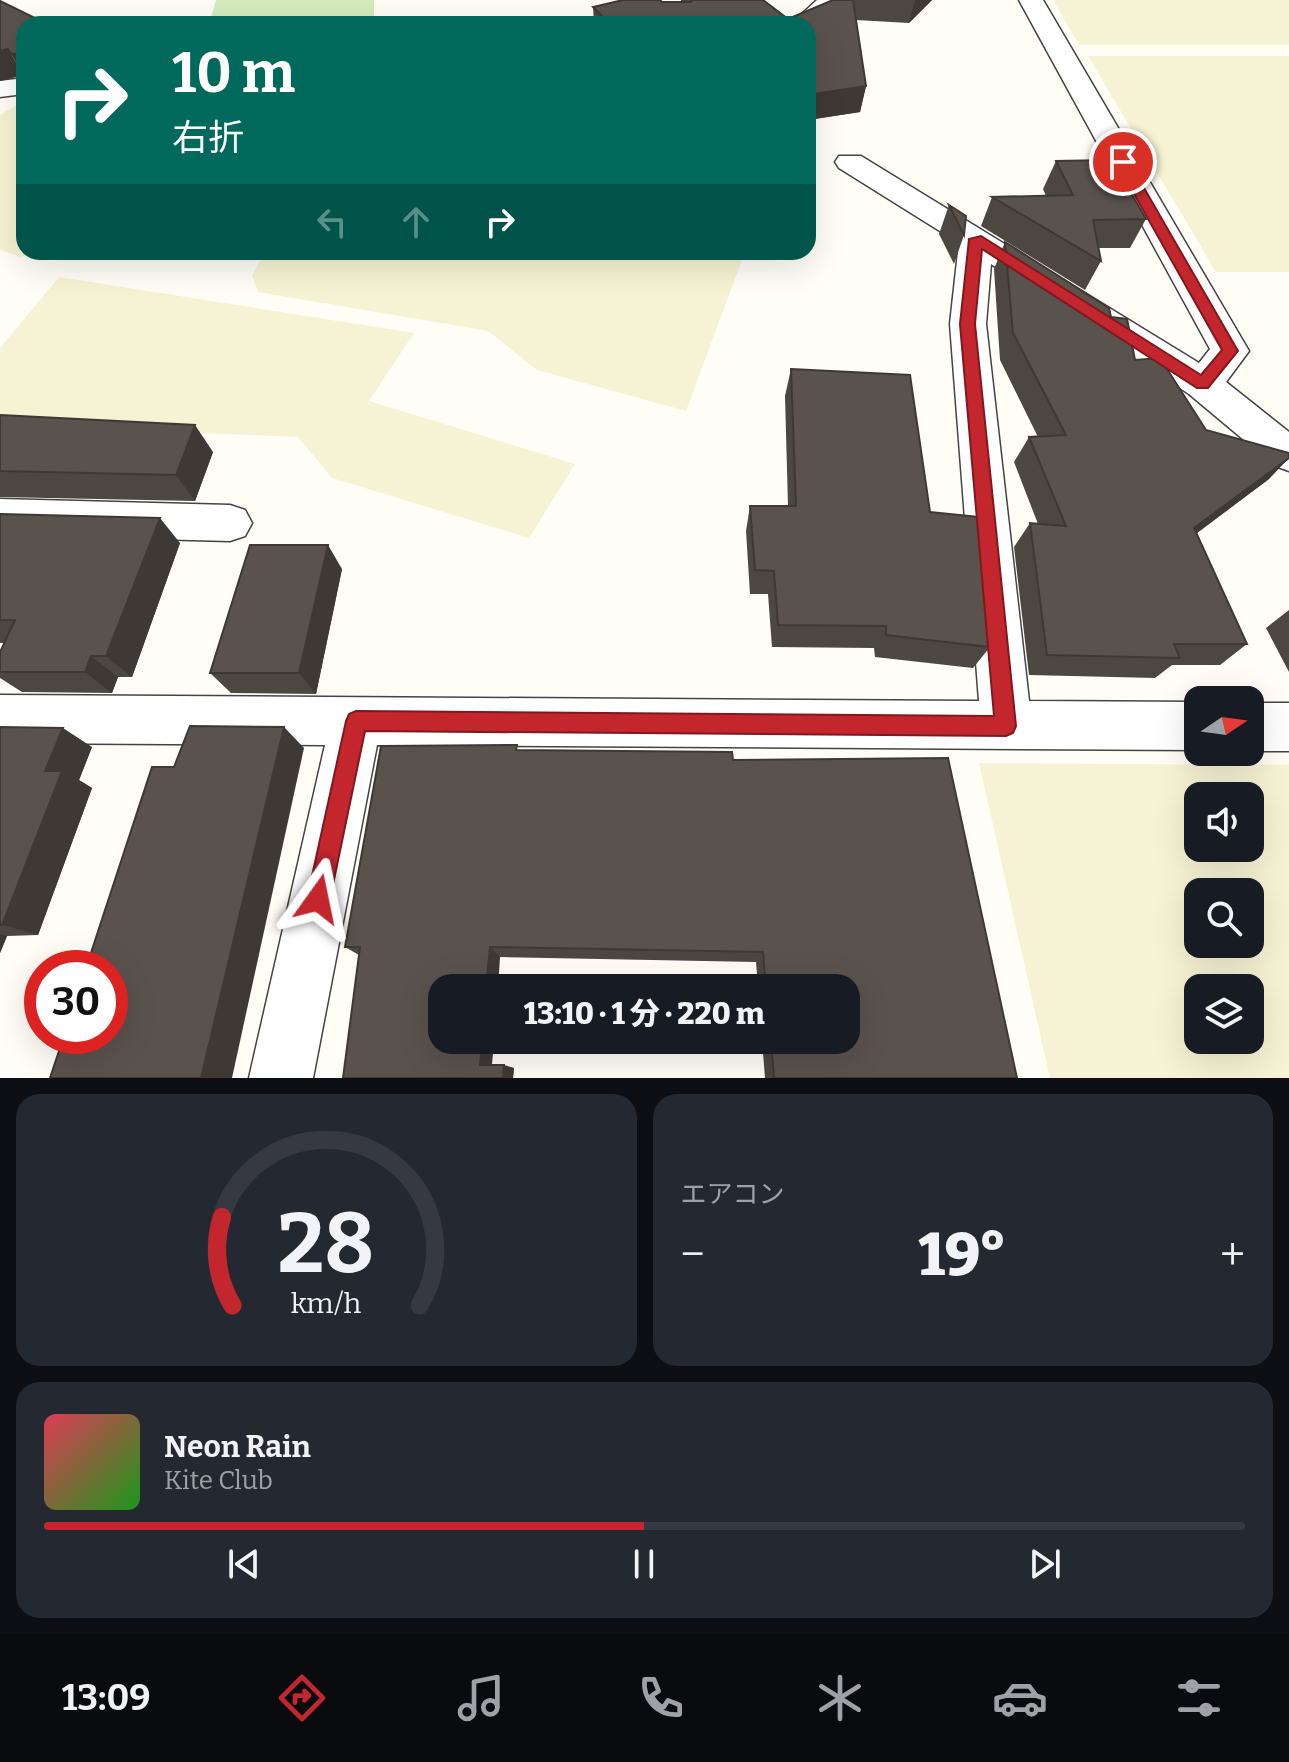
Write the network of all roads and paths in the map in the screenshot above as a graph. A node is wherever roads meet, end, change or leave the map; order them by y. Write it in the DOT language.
graph roads {
  1 [pos="832,0"];
  2 [pos="1031,0"];
  3 [pos="813,16"];
  4 [pos="850,162"];
  5 [pos="976,239"];
  6 [pos="1203,384"];
  7 [pos="1289,455"];
  8 [pos="0,517"];
  9 [pos="230,523"];
  10 [pos="0,719"];
  11 [pos="356,721"];
  12 [pos="1006,726"];
  13 [pos="1184,726"];
  14 [pos="1264,727"];
  15 [pos="1289,727"];
  16 [pos="281,1078"];
  1 -- 3 [label="street"];
  2 -- 6 [label="street"];
  4 -- 5 [label="street"];
  5 -- 6 [label="street"];
  5 -- 12 [label="street"];
  6 -- 7 [label="street"];
  8 -- 9 [label="street"];
  10 -- 11 [label="street"];
  11 -- 12 [label="street"];
  11 -- 16 [label="street"];
  12 -- 13 [label="street"];
  14 -- 15 [label="street"];
}
